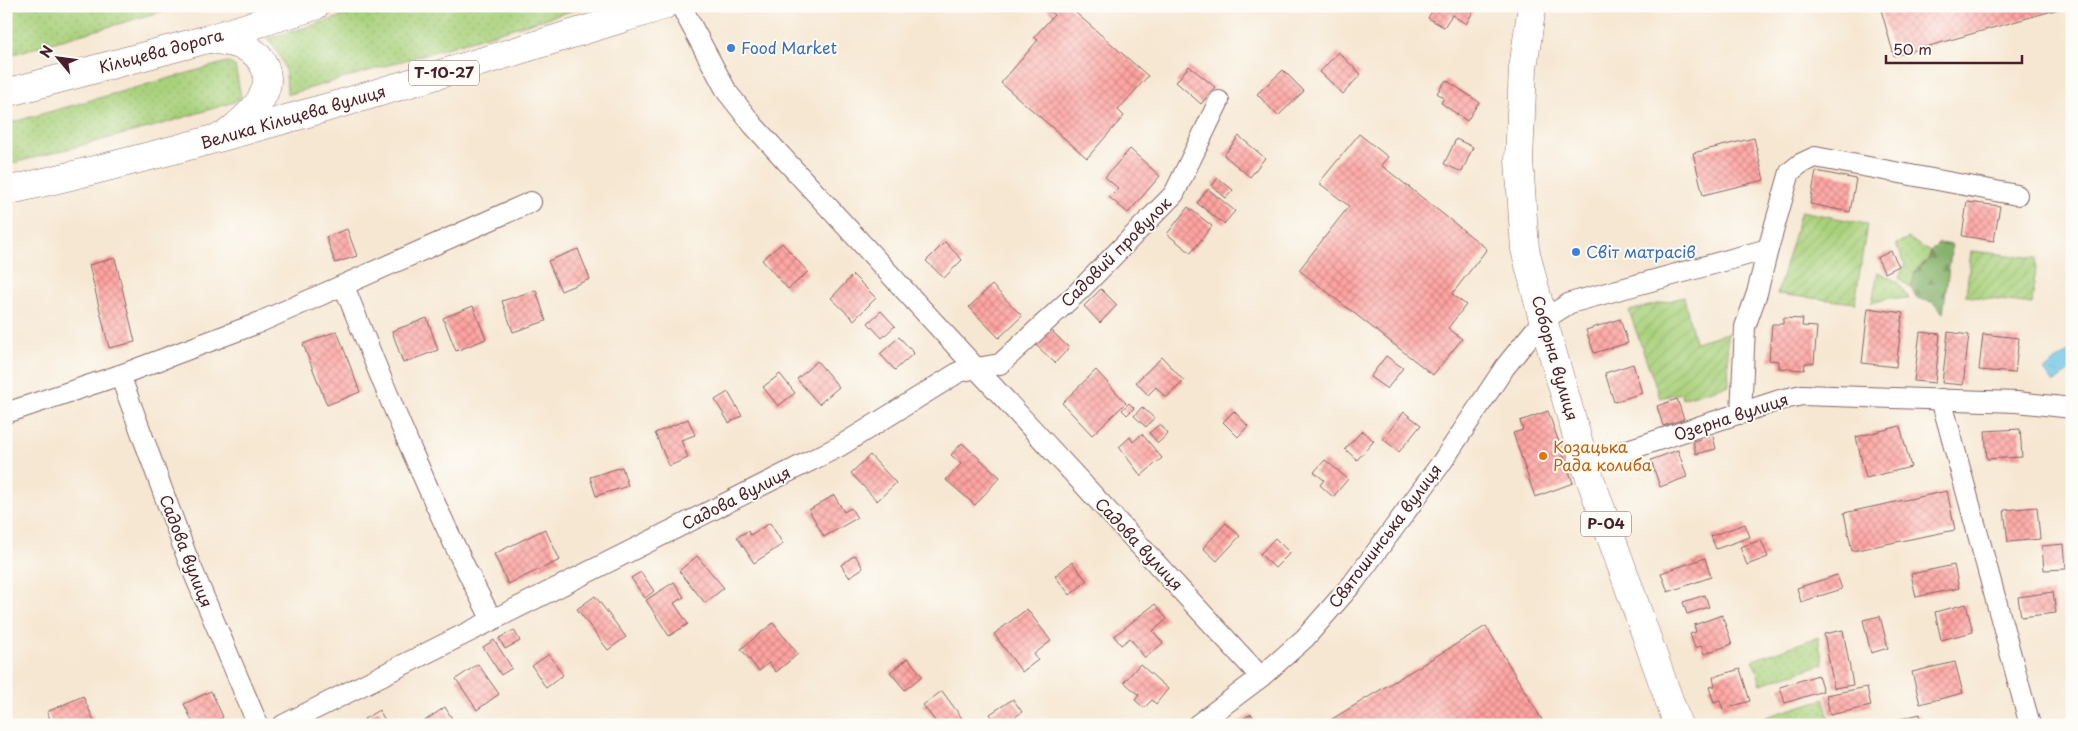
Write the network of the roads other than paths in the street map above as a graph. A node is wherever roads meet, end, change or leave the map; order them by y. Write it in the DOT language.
graph roads {
  1 [pos="315,6"];
  2 [pos="663,6"];
  3 [pos="681,6"];
  4 [pos="1532,6"];
  5 [pos="208,39"];
  6 [pos="6,93"];
  7 [pos="1219,101"];
  8 [pos="224,137"];
  9 [pos="6,191"];
  10 [pos="2017,195"];
  11 [pos="531,202"];
  12 [pos="1768,249"];
  13 [pos="344,286"];
  14 [pos="1543,320"];
  15 [pos="976,368"];
  16 [pos="120,375"];
  17 [pos="1941,399"];
  18 [pos="2072,408"];
  19 [pos="6,413"];
  20 [pos="1741,414"];
  21 [pos="1585,464"];
  22 [pos="492,620"];
  23 [pos="1261,677"];
  24 [pos="258,725"];
  25 [pos="283,725"];
  26 [pos="1197,725"];
  27 [pos="1678,725"];
  28 [pos="2030,725"];
  1 -- 5 [label="main road, Кільцева дорога"];
  2 -- 8 [label="main road, Велика Кільцева вулиця / Т-10-27"];
  3 -- 15 [label="street, Садова вулиця"];
  4 -- 14 [label="main road, Соборна вулиця / Р-04"];
  5 -- 6 [label="main road, Кільцева дорога"];
  5 -- 8 [label="main road"];
  7 -- 15 [label="street, Садовий провулок"];
  8 -- 9 [label="main road, Велика Кільцева вулиця / Т-10-27"];
  10 -- 12 [label="street"];
  11 -- 13 [label="street"];
  12 -- 14 [label="street"];
  12 -- 20 [label="street"];
  13 -- 16 [label="street"];
  13 -- 22 [label="street"];
  14 -- 21 [label="main road, Соборна вулиця / Р-04"];
  14 -- 23 [label="street, Святошинська вулиця"];
  15 -- 22 [label="street, Садова вулиця"];
  15 -- 23 [label="street, Садова вулиця"];
  16 -- 19 [label="street"];
  16 -- 24 [label="street, Садова вулиця"];
  17 -- 18 [label="street, Озерна вулиця"];
  17 -- 20 [label="street, Озерна вулиця"];
  17 -- 28 [label="street"];
  20 -- 21 [label="street, Озерна вулиця"];
  21 -- 27 [label="main road, Соборна вулиця / Р-04"];
  22 -- 25 [label="street, Садова вулиця"];
  23 -- 26 [label="street, Святошинська вулиця"];
}
